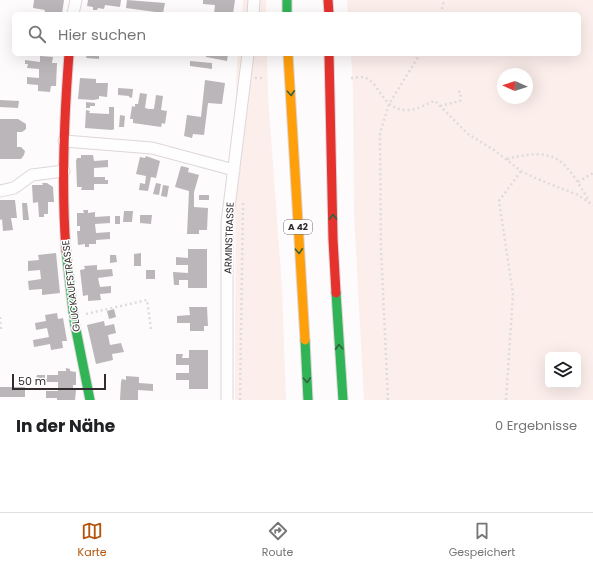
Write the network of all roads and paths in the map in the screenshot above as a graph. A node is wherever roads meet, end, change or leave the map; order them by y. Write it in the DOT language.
graph roads {
  1 [pos="76,0"];
  2 [pos="254,0"];
  3 [pos="287,0"];
  4 [pos="328,0"];
  5 [pos="444,0"];
  6 [pos="73,12"];
  7 [pos="253,12"];
  8 [pos="287,12"];
  9 [pos="329,12"];
  10 [pos="441,12"];
  11 [pos="68,56"];
  12 [pos="248,56"];
  13 [pos="288,56"];
  14 [pos="329,56"];
  15 [pos="419,56"];
  16 [pos="265,78"];
  17 [pos="351,78"];
  18 [pos="254,85"];
  19 [pos="456,89"];
  20 [pos="389,104"];
  21 [pos="440,106"];
  22 [pos="64,141"];
  23 [pos="506,159"];
  24 [pos="234,170"];
  25 [pos="64,171"];
  26 [pos="521,171"];
  27 [pos="593,174"];
  28 [pos="578,182"];
  29 [pos="0,191"];
  30 [pos="242,193"];
  31 [pos="592,204"];
  32 [pos="0,317"];
  33 [pos="73,317"];
  34 [pos="1,329"];
  35 [pos="151,330"];
  36 [pos="90,400"];
  37 [pos="227,400"];
  38 [pos="240,400"];
  39 [pos="308,400"];
  40 [pos="343,400"];
  41 [pos="388,400"];
  42 [pos="506,400"];
  1 -- 6 [label="street"];
  2 -- 7 [label="street"];
  3 -- 8 [label="main road"];
  4 -- 9 [label="main road"];
  5 -- 10 [label="path"];
  11 -- 22 [label="main road, GLÜCKAUFSTRASSE"];
  12 -- 24 [label="street, ARMINSTRASSE"];
  13 -- 39 [label="main road, A 42, one-way"];
  40 -- 14 [label="main road, one-way"];
  15 -- 20 [label="path"];
  16 -- 18 [label="path"];
  17 -- 20 [label="path"];
  19 -- 21 [label="path"];
  20 -- 21 [label="path"];
  20 -- 41 [label="path"];
  21 -- 23 [label="path"];
  22 -- 24 [label="street"];
  22 -- 25 [label="main road, GLÜCKAUFSTRASSE"];
  23 -- 26 [label="path"];
  23 -- 28 [label="path"];
  24 -- 37 [label="street, ARMINSTRASSE"];
  25 -- 29 [label="street"];
  25 -- 33 [label="main road, GLÜCKAUFSTRASSE"];
  26 -- 31 [label="path"];
  26 -- 42 [label="path"];
  27 -- 28 [label="path"];
  28 -- 31 [label="path"];
  30 -- 38 [label="path"];
  32 -- 34 [label="path"];
  33 -- 35 [label="path"];
  33 -- 36 [label="main road, GLÜCKAUFSTRASSE"];
}
